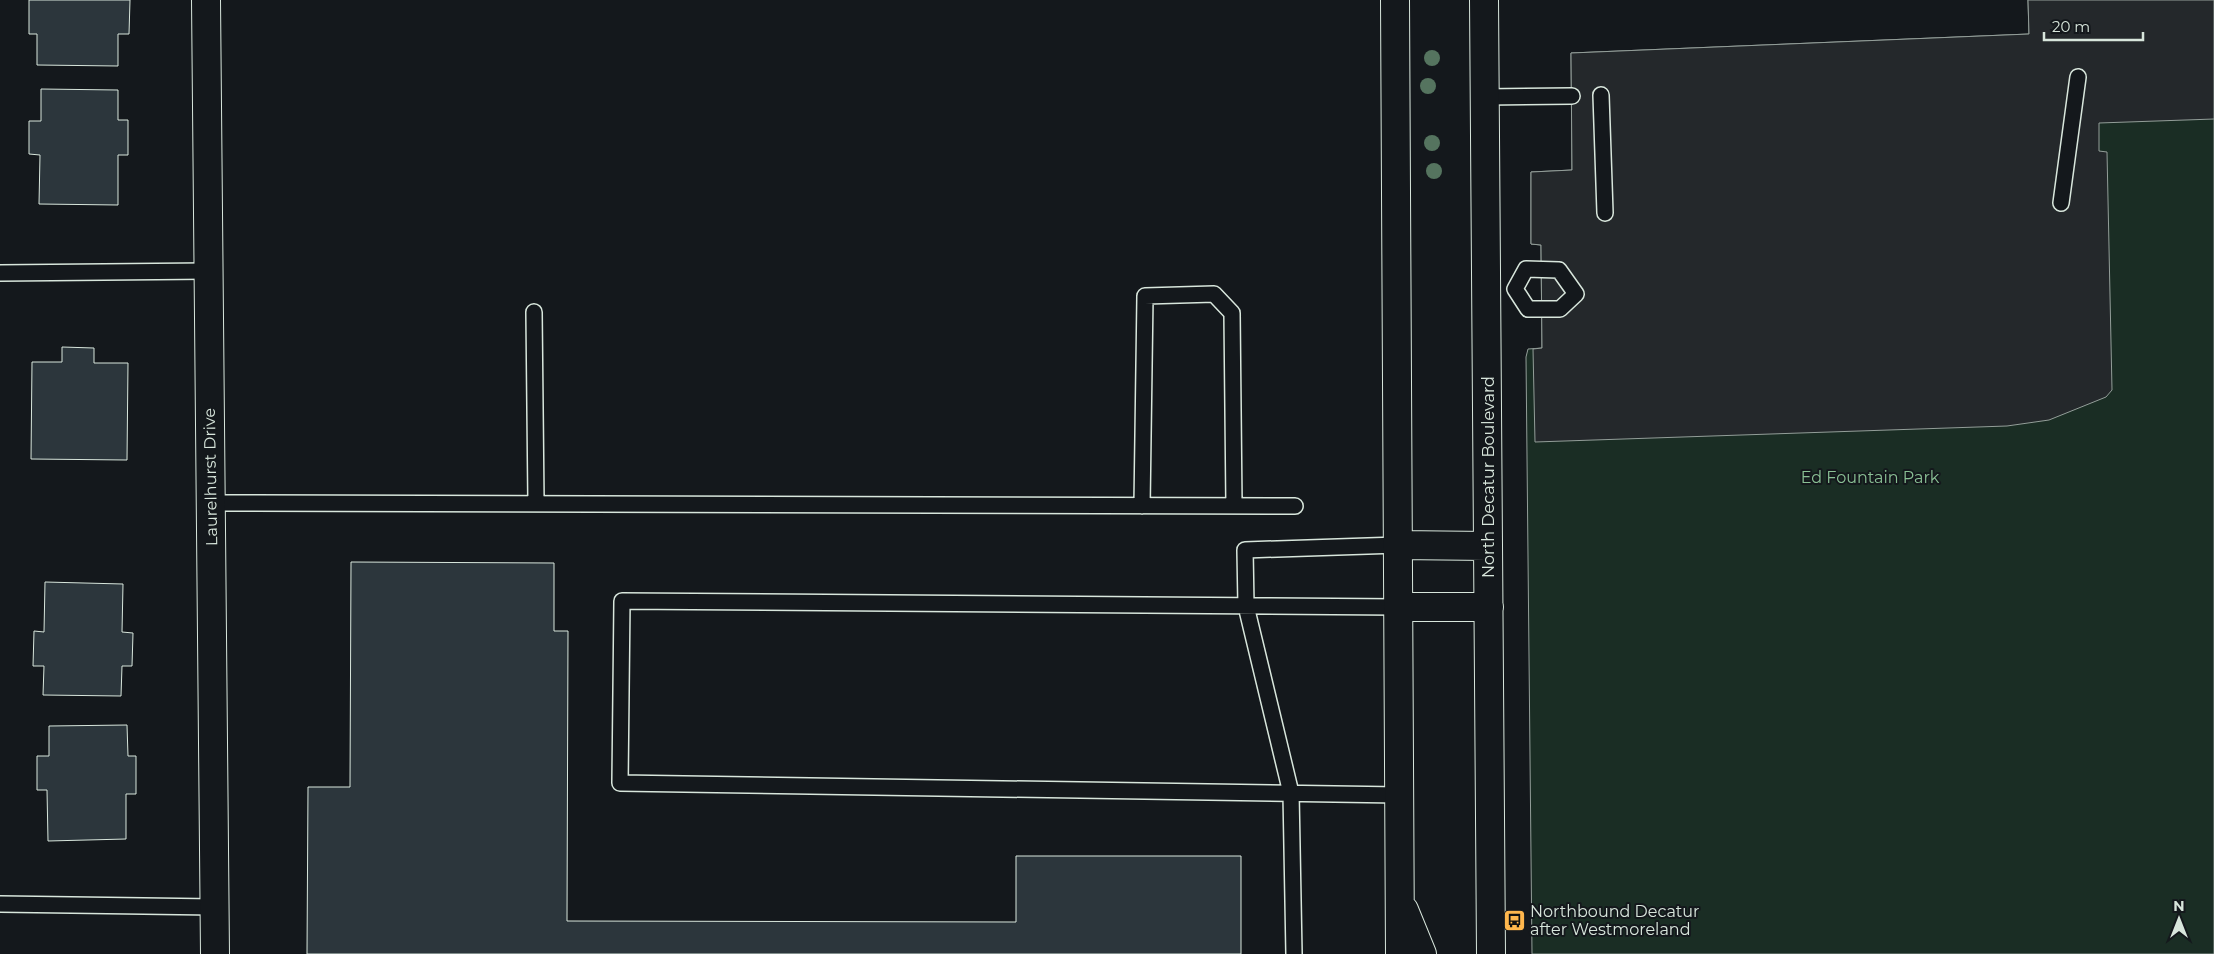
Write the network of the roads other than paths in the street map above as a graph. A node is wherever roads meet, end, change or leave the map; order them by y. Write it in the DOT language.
graph roads {
  1 [pos="206,0"];
  2 [pos="1396,0"];
  3 [pos="1484,0"];
  4 [pos="2078,77"];
  5 [pos="1601,95"];
  6 [pos="1572,96"];
  7 [pos="1485,97"];
  8 [pos="2061,203"];
  9 [pos="1605,213"];
  10 [pos="208,271"];
  11 [pos="0,273"];
  12 [pos="1486,289"];
  13 [pos="1515,289"];
  14 [pos="534,312"];
  15 [pos="210,503"];
  16 [pos="536,503"];
  17 [pos="1142,506"];
  18 [pos="1234,506"];
  19 [pos="1295,506"];
  20 [pos="1398,545"];
  21 [pos="1488,546"];
  22 [pos="1246,606"];
  23 [pos="1398,607"];
  24 [pos="1489,607"];
  25 [pos="1291,793"];
  26 [pos="1399,795"];
  27 [pos="1399,897"];
  28 [pos="0,904"];
  29 [pos="214,907"];
  30 [pos="215,954"];
  31 [pos="1294,954"];
  32 [pos="1400,954"];
  33 [pos="1422,954"];
  34 [pos="1491,954"];
  1 -- 10 [label="main road, Laurelhurst Drive"];
  2 -- 20 [label="main road"];
  3 -- 7 [label="main road, North Decatur Boulevard"];
  4 -- 8 [label="lane"];
  5 -- 9 [label="lane"];
  6 -- 7 [label="lane"];
  7 -- 12 [label="main road, North Decatur Boulevard"];
  10 -- 11 [label="lane"];
  10 -- 15 [label="main road, Laurelhurst Drive"];
  12 -- 13 [label="lane"];
  12 -- 21 [label="main road, North Decatur Boulevard"];
  14 -- 16 [label="lane"];
  15 -- 16 [label="lane"];
  15 -- 29 [label="main road, Laurelhurst Drive"];
  16 -- 17 [label="lane"];
  17 -- 18 [label="lane"];
  17 -- 18 [label="lane"];
  18 -- 19 [label="lane"];
  20 -- 21 [label="main road"];
  20 -- 22 [label="lane"];
  20 -- 23 [label="main road"];
  21 -- 24 [label="main road, North Decatur Boulevard"];
  22 -- 23 [label="lane"];
  22 -- 25 [label="lane"];
  22 -- 25 [label="lane"];
  23 -- 24 [label="main road"];
  23 -- 26 [label="main road"];
  24 -- 34 [label="main road, North Decatur Boulevard"];
  25 -- 26 [label="lane"];
  25 -- 31 [label="lane"];
  26 -- 27 [label="main road"];
  27 -- 32 [label="main road"];
  27 -- 33 [label="main road"];
  28 -- 29 [label="lane"];
  29 -- 30 [label="main road, Laurelhurst Drive"];
}
